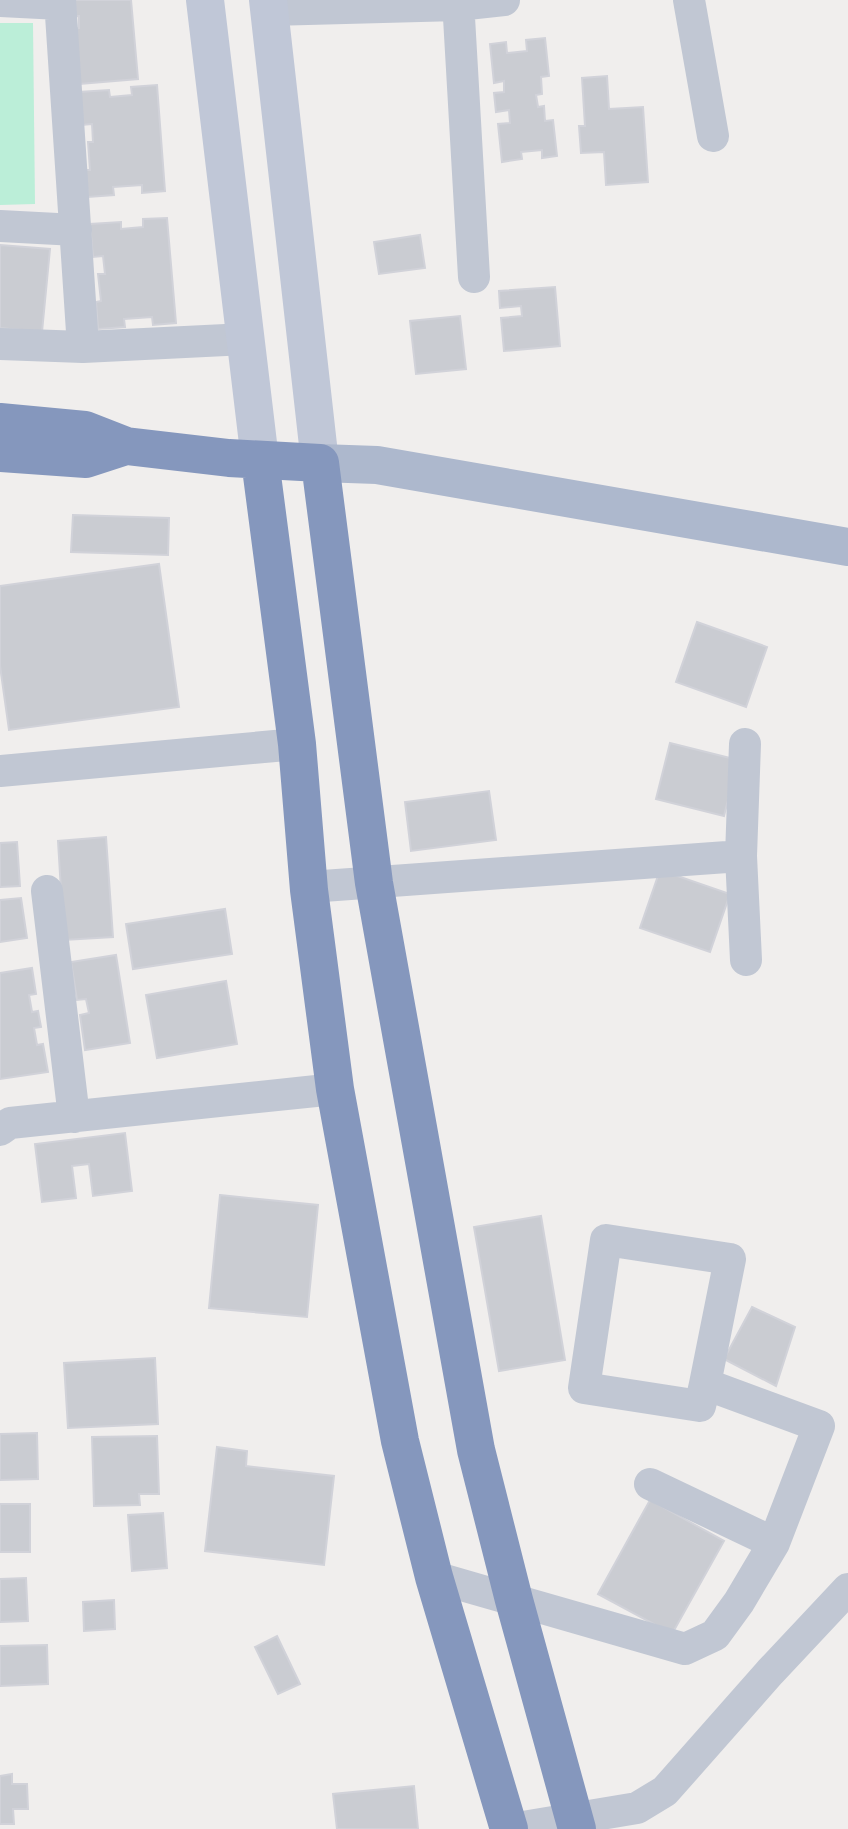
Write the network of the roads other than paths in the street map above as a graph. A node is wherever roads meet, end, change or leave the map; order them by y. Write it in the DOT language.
graph roads {
  1 [pos="205,0"];
  2 [pos="504,0"];
  3 [pos="689,0"];
  4 [pos="0,1"];
  5 [pos="60,2"];
  6 [pos="458,3"];
  7 [pos="269,5"];
  8 [pos="713,136"];
  9 [pos="0,226"];
  10 [pos="76,230"];
  11 [pos="474,277"];
  12 [pos="246,339"];
  13 [pos="0,344"];
  14 [pos="83,347"];
  15 [pos="0,422"];
  16 [pos="126,446"];
  17 [pos="0,453"];
  18 [pos="260,460"];
  19 [pos="320,463"];
  20 [pos="848,547"];
  21 [pos="297,744"];
  22 [pos="745,744"];
  23 [pos="4,765"];
  24 [pos="741,856"];
  25 [pos="374,883"];
  26 [pos="309,889"];
  27 [pos="47,891"];
  28 [pos="746,960"];
  29 [pos="335,1089"];
  30 [pos="74,1117"];
  31 [pos="0,1130"];
  32 [pos="705,1384"];
  33 [pos="650,1484"];
  34 [pos="774,1543"];
  35 [pos="434,1577"];
  36 [pos="848,1589"];
  37 [pos="514,1600"];
  38 [pos="576,1824"];
  39 [pos="510,1829"];
  1 -- 12 [label="main road"];
  2 -- 6 [label="street"];
  3 -- 8 [label="street"];
  4 -- 5 [label="street"];
  5 -- 10 [label="street"];
  6 -- 7 [label="street"];
  6 -- 11 [label="street"];
  7 -- 19 [label="main road"];
  9 -- 10 [label="street"];
  10 -- 14 [label="street"];
  12 -- 14 [label="street"];
  12 -- 18 [label="main road"];
  13 -- 14 [label="street"];
  15 -- 16 [label="highway"];
  16 -- 17 [label="highway"];
  16 -- 18 [label="highway"];
  18 -- 19 [label="highway"];
  18 -- 21 [label="highway"];
  19 -- 20 [label="main road"];
  19 -- 25 [label="highway"];
  21 -- 23 [label="street"];
  21 -- 26 [label="highway"];
  22 -- 24 [label="street"];
  24 -- 25 [label="street"];
  24 -- 28 [label="street"];
  25 -- 26 [label="street"];
  25 -- 37 [label="highway"];
  26 -- 29 [label="highway"];
  27 -- 30 [label="street"];
  29 -- 30 [label="street"];
  29 -- 35 [label="highway"];
  30 -- 31 [label="street"];
  32 -- 32 [label="street"];
  32 -- 34 [label="street"];
  33 -- 34 [label="street"];
  34 -- 37 [label="street"];
  35 -- 37 [label="street"];
  35 -- 39 [label="highway"];
  36 -- 38 [label="street"];
  37 -- 38 [label="highway"];
  38 -- 39 [label="street"];
}
